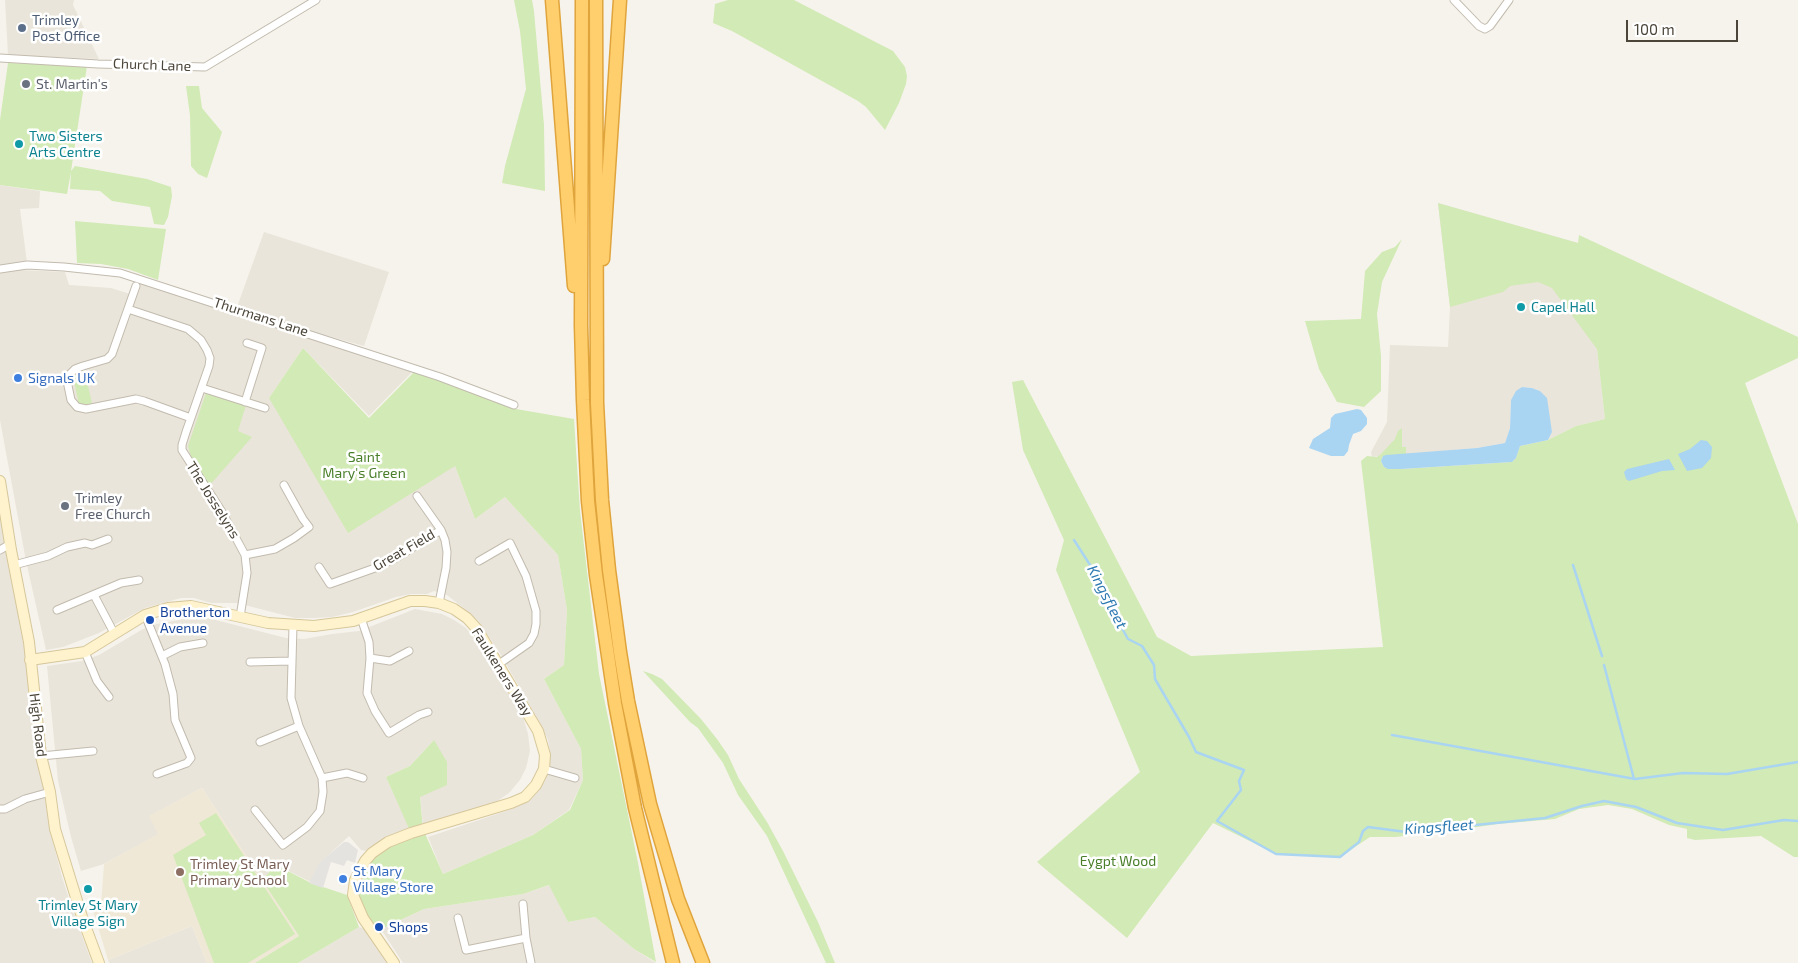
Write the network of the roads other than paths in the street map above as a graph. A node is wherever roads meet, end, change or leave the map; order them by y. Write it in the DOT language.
graph roads {
  1 [pos="316,0"];
  2 [pos="552,0"];
  3 [pos="582,0"];
  4 [pos="596,0"];
  5 [pos="620,0"];
  6 [pos="1454,0"];
  7 [pos="1509,0"];
  8 [pos="0,58"];
  9 [pos="0,269"];
  10 [pos="136,286"];
  11 [pos="597,286"];
  12 [pos="128,309"];
  13 [pos="582,325"];
  14 [pos="247,343"];
  15 [pos="202,388"];
  16 [pos="245,402"];
  17 [pos="514,405"];
  18 [pos="265,408"];
  19 [pos="191,418"];
  20 [pos="0,481"];
  21 [pos="284,485"];
  22 [pos="417,496"];
  23 [pos="441,530"];
  24 [pos="108,539"];
  25 [pos="10,544"];
  26 [pos="0,550"];
  27 [pos="245,555"];
  28 [pos="479,561"];
  29 [pos="14,564"];
  30 [pos="319,567"];
  31 [pos="139,580"];
  32 [pos="94,594"];
  33 [pos="439,603"];
  34 [pos="57,610"];
  35 [pos="145,616"];
  36 [pos="240,617"];
  37 [pos="361,618"];
  38 [pos="293,626"];
  39 [pos="114,633"];
  40 [pos="203,643"];
  41 [pos="86,652"];
  42 [pos="409,652"];
  43 [pos="162,656"];
  44 [pos="370,658"];
  45 [pos="30,660"];
  46 [pos="291,661"];
  47 [pos="250,662"];
  48 [pos="499,664"];
  49 [pos="109,696"];
  50 [pos="428,712"];
  51 [pos="299,726"];
  52 [pos="260,742"];
  53 [pos="94,751"];
  54 [pos="41,756"];
  55 [pos="544,769"];
  56 [pos="157,774"];
  57 [pos="322,778"];
  58 [pos="363,778"];
  59 [pos="575,778"];
  60 [pos="50,792"];
  61 [pos="0,808"];
  62 [pos="255,810"];
  63 [pos="522,904"];
  64 [pos="458,918"];
  65 [pos="526,938"];
  66 [pos="99,963"];
  67 [pos="394,963"];
  68 [pos="531,963"];
  69 [pos="673,963"];
  70 [pos="703,963"];
  1 -- 8 [label="street, Church Lane"];
  2 -- 13 [label="highway"];
  3 -- 13 [label="highway"];
  4 -- 11 [label="highway"];
  5 -- 11 [label="highway"];
  6 -- 7 [label="street"];
  9 -- 17 [label="street, Thurmans Lane"];
  10 -- 12 [label="street"];
  11 -- 70 [label="highway"];
  12 -- 15 [label="street, The Josselyns"];
  12 -- 19 [label="street"];
  13 -- 69 [label="highway"];
  14 -- 16 [label="street"];
  15 -- 16 [label="street"];
  15 -- 19 [label="street, The Josselyns"];
  16 -- 18 [label="street"];
  19 -- 27 [label="street, The Josselyns"];
  20 -- 25 [label="street, High Road"];
  21 -- 27 [label="street, The Josselyns"];
  22 -- 23 [label="street"];
  23 -- 30 [label="street, Great Field"];
  23 -- 33 [label="street"];
  24 -- 29 [label="street"];
  25 -- 26 [label="street"];
  25 -- 29 [label="street, High Road"];
  27 -- 36 [label="street, The Josselyns"];
  28 -- 48 [label="street"];
  29 -- 45 [label="street, High Road"];
  31 -- 32 [label="street"];
  32 -- 34 [label="street"];
  32 -- 39 [label="street"];
  33 -- 37 [label="street, Faulkeners Way"];
  33 -- 48 [label="street, Faulkeners Way"];
  35 -- 36 [label="street, Faulkeners Way"];
  35 -- 39 [label="street, Faulkeners Way"];
  35 -- 43 [label="street"];
  36 -- 38 [label="street, Faulkeners Way"];
  37 -- 38 [label="street, Faulkeners Way"];
  37 -- 44 [label="street"];
  38 -- 46 [label="street"];
  39 -- 41 [label="street, Faulkeners Way"];
  40 -- 43 [label="street"];
  41 -- 45 [label="street, Faulkeners Way"];
  41 -- 49 [label="street"];
  42 -- 44 [label="street"];
  43 -- 56 [label="street"];
  44 -- 50 [label="street"];
  45 -- 54 [label="street, High Road"];
  46 -- 47 [label="street"];
  46 -- 51 [label="street"];
  48 -- 55 [label="street, Faulkeners Way"];
  51 -- 52 [label="street"];
  51 -- 57 [label="street"];
  53 -- 54 [label="street"];
  54 -- 60 [label="street, High Road"];
  55 -- 59 [label="street"];
  55 -- 67 [label="street"];
  57 -- 58 [label="street"];
  57 -- 62 [label="street"];
  60 -- 61 [label="street"];
  60 -- 66 [label="street, High Road"];
  63 -- 65 [label="street"];
  64 -- 65 [label="street"];
  65 -- 68 [label="street"];
}
